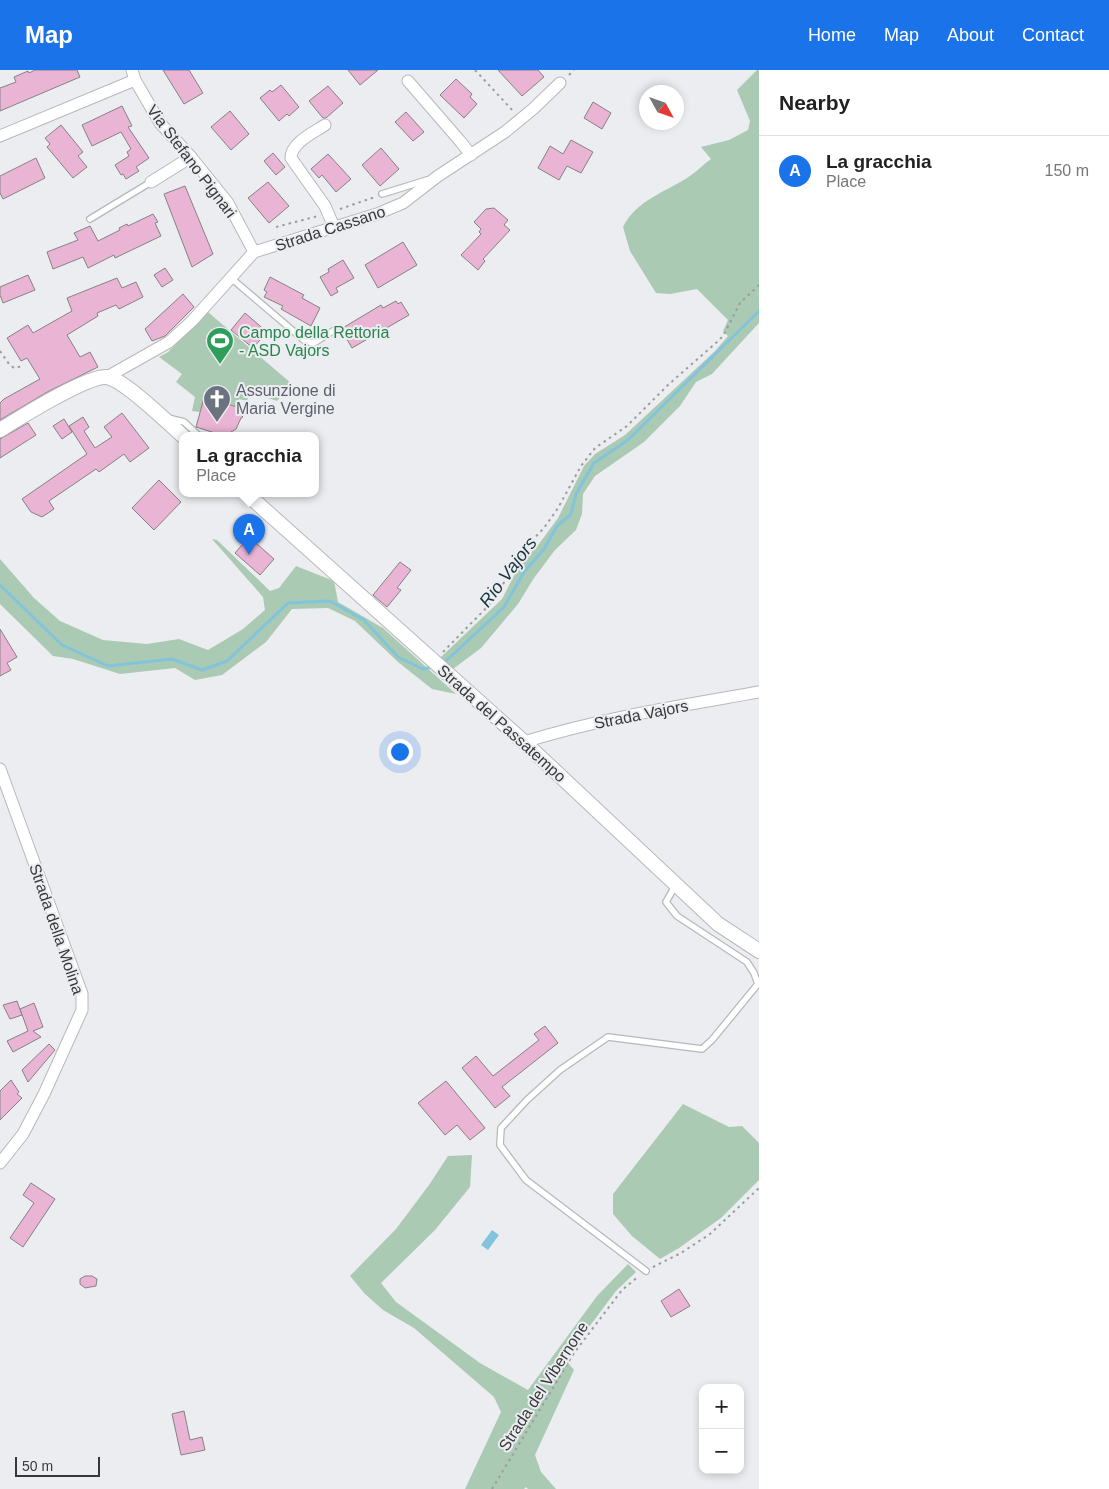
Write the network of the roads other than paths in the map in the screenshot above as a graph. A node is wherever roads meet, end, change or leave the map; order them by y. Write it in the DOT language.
graph roads {
  1 [pos="133,75"];
  2 [pos="408,81"];
  3 [pos="560,83"];
  4 [pos="325,125"];
  5 [pos="0,136"];
  6 [pos="470,155"];
  7 [pos="191,157"];
  8 [pos="438,176"];
  9 [pos="151,182"];
  10 [pos="382,194"];
  11 [pos="90,219"];
  12 [pos="334,227"];
  13 [pos="254,252"];
  14 [pos="230,278"];
  15 [pos="336,329"];
  16 [pos="107,377"];
  17 [pos="159,415"];
  18 [pos="0,430"];
  19 [pos="179,432"];
  20 [pos="195,432"];
  21 [pos="250,497"];
  22 [pos="759,692"];
  23 [pos="524,742"];
  24 [pos="0,769"];
  25 [pos="676,884"];
  26 [pos="759,950"];
  27 [pos="0,1163"];
  28 [pos="646,1271"];
  1 -- 5 [label="street"];
  1 -- 7 [label="street, Via Stefano Pignari"];
  2 -- 6 [label="street"];
  3 -- 6 [label="street, Strada Cassano"];
  4 -- 12 [label="street"];
  6 -- 8 [label="street, Strada Cassano"];
  7 -- 9 [label="street"];
  7 -- 13 [label="street, Via Stefano Pignari"];
  8 -- 10 [label="lane"];
  8 -- 12 [label="street, Strada Cassano"];
  9 -- 11 [label="lane"];
  12 -- 13 [label="street, Strada Cassano"];
  13 -- 14 [label="street, Strada Cassano"];
  14 -- 15 [label="lane"];
  14 -- 16 [label="street, Strada Cassano"];
  16 -- 17 [label="street"];
  16 -- 18 [label="street"];
  17 -- 19 [label="street"];
  17 -- 20 [label="lane"];
  21 -- 23 [label="street, Strada del Passatempo"];
  22 -- 23 [label="street, Strada Vajors"];
  23 -- 25 [label="street, Strada del Passatempo"];
  24 -- 27 [label="street, Strada della Molina"];
  25 -- 26 [label="street, Strada del Passatempo"];
  25 -- 28 [label="lane"];
}
